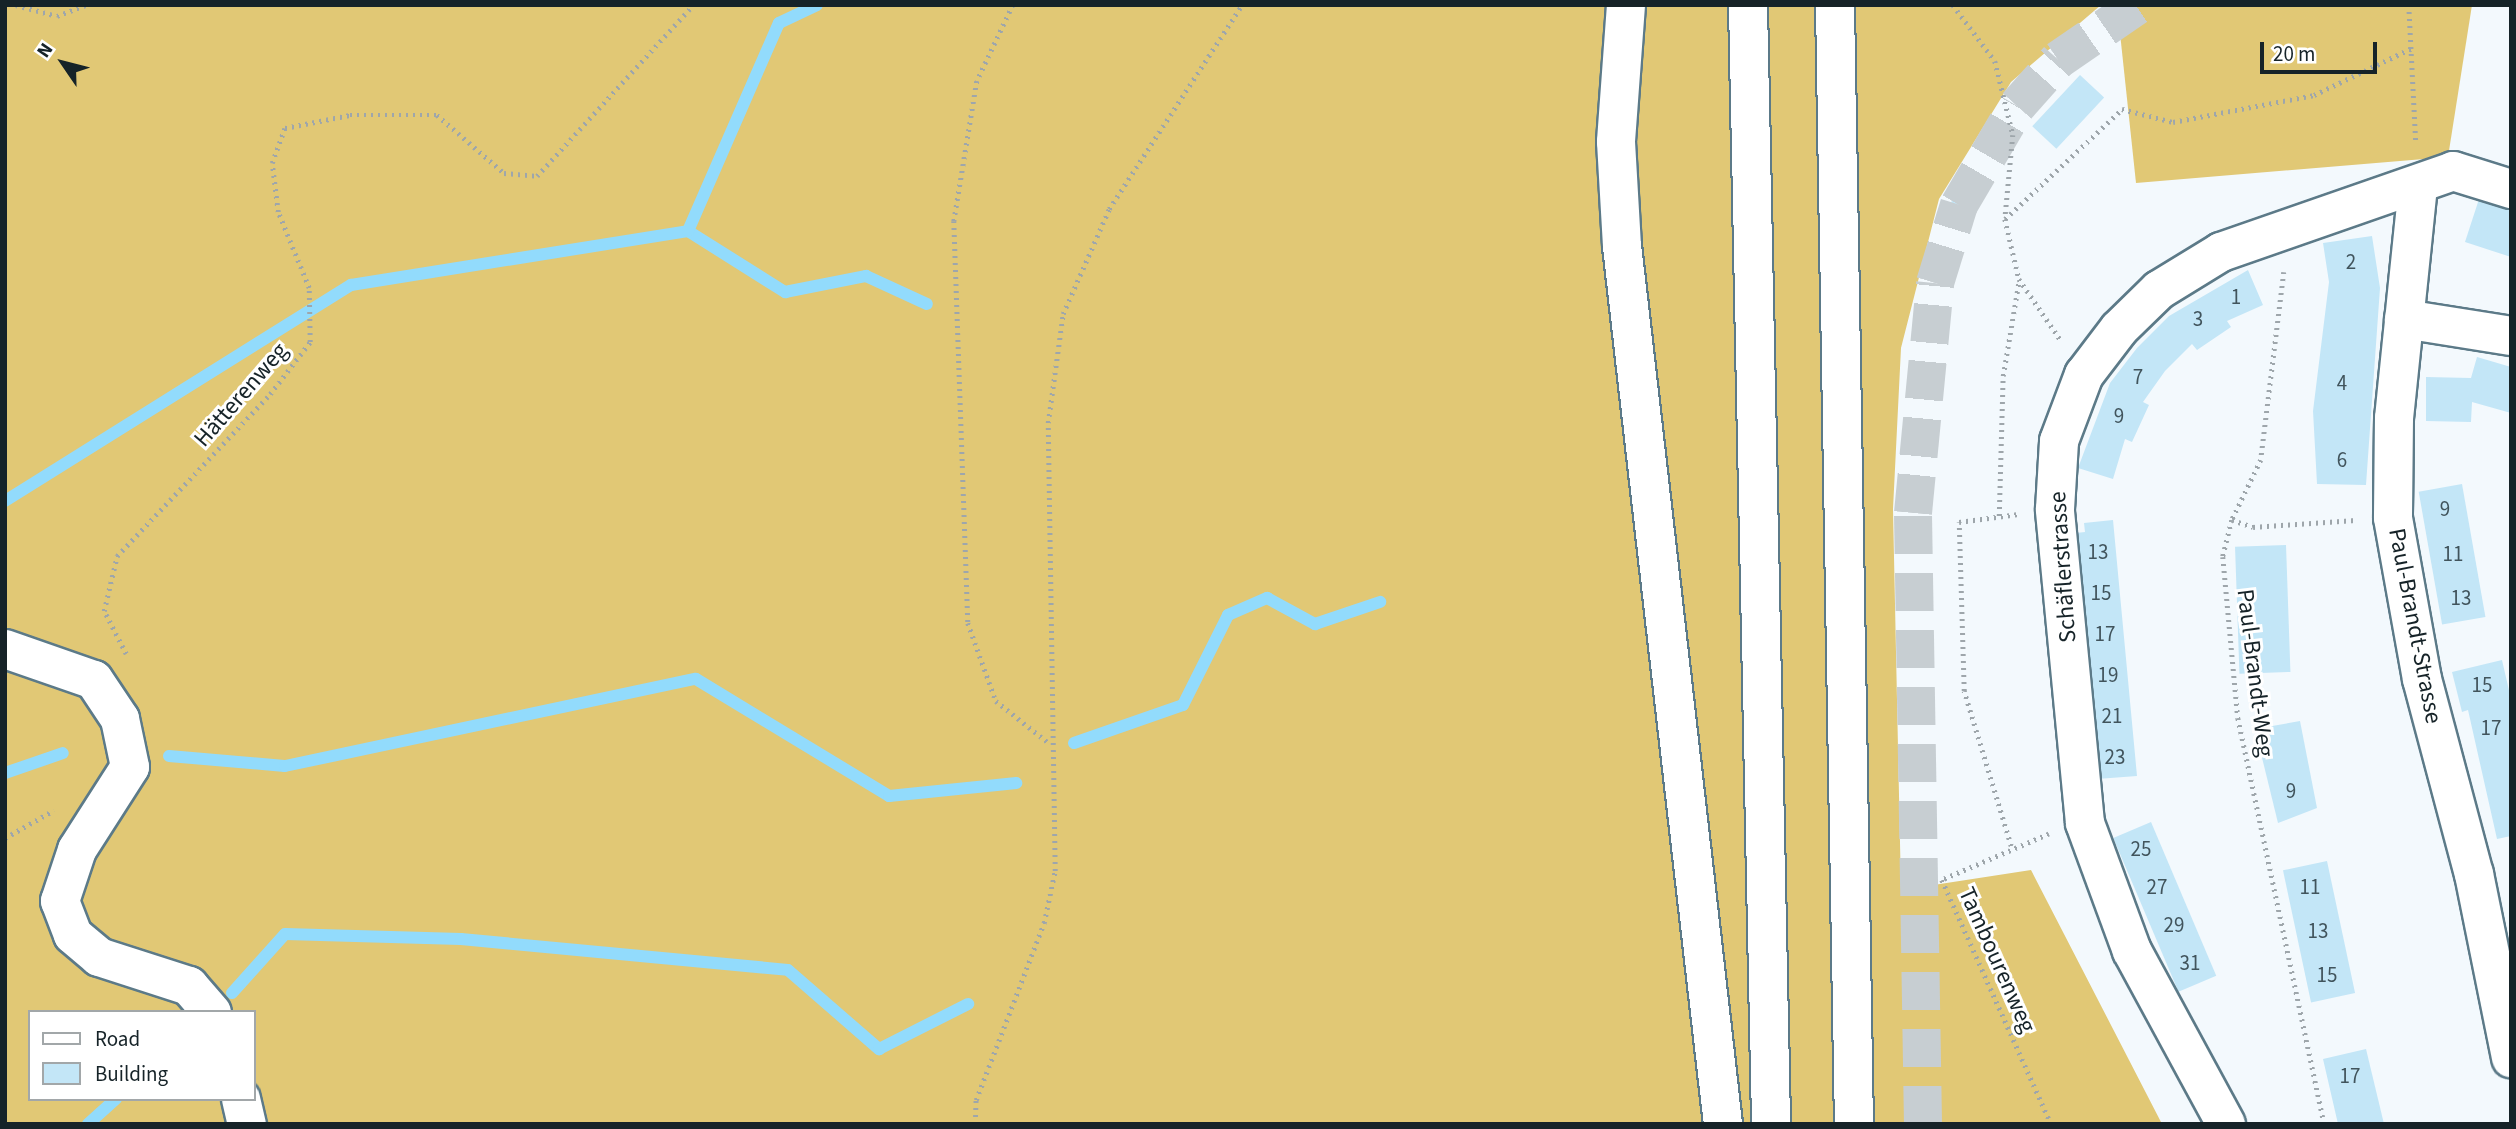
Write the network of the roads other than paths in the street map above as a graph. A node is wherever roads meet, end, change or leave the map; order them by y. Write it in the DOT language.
graph roads {
  1 [pos="1626,5"];
  2 [pos="1748,5"];
  3 [pos="1835,5"];
  4 [pos="2417,186"];
  5 [pos="2511,189"];
  6 [pos="2404,319"];
  7 [pos="2511,336"];
  8 [pos="5,649"];
  9 [pos="210,1010"];
  10 [pos="2511,1058"];
  11 [pos="241,1101"];
  12 [pos="247,1124"];
  13 [pos="1723,1124"];
  14 [pos="1771,1124"];
  15 [pos="1854,1124"];
  16 [pos="2226,1124"];
  1 -- 13 [label="main road"];
  2 -- 14 [label="main road"];
  3 -- 15 [label="main road"];
  4 -- 5 [label="main road, Schäflerstrasse"];
  4 -- 6 [label="main road, Paul-Brandt-Strasse"];
  4 -- 16 [label="main road, Schäflerstrasse"];
  6 -- 7 [label="main road"];
  6 -- 10 [label="main road, Paul-Brandt-Strasse"];
  8 -- 9 [label="main road"];
  11 -- 12 [label="main road"];
}
